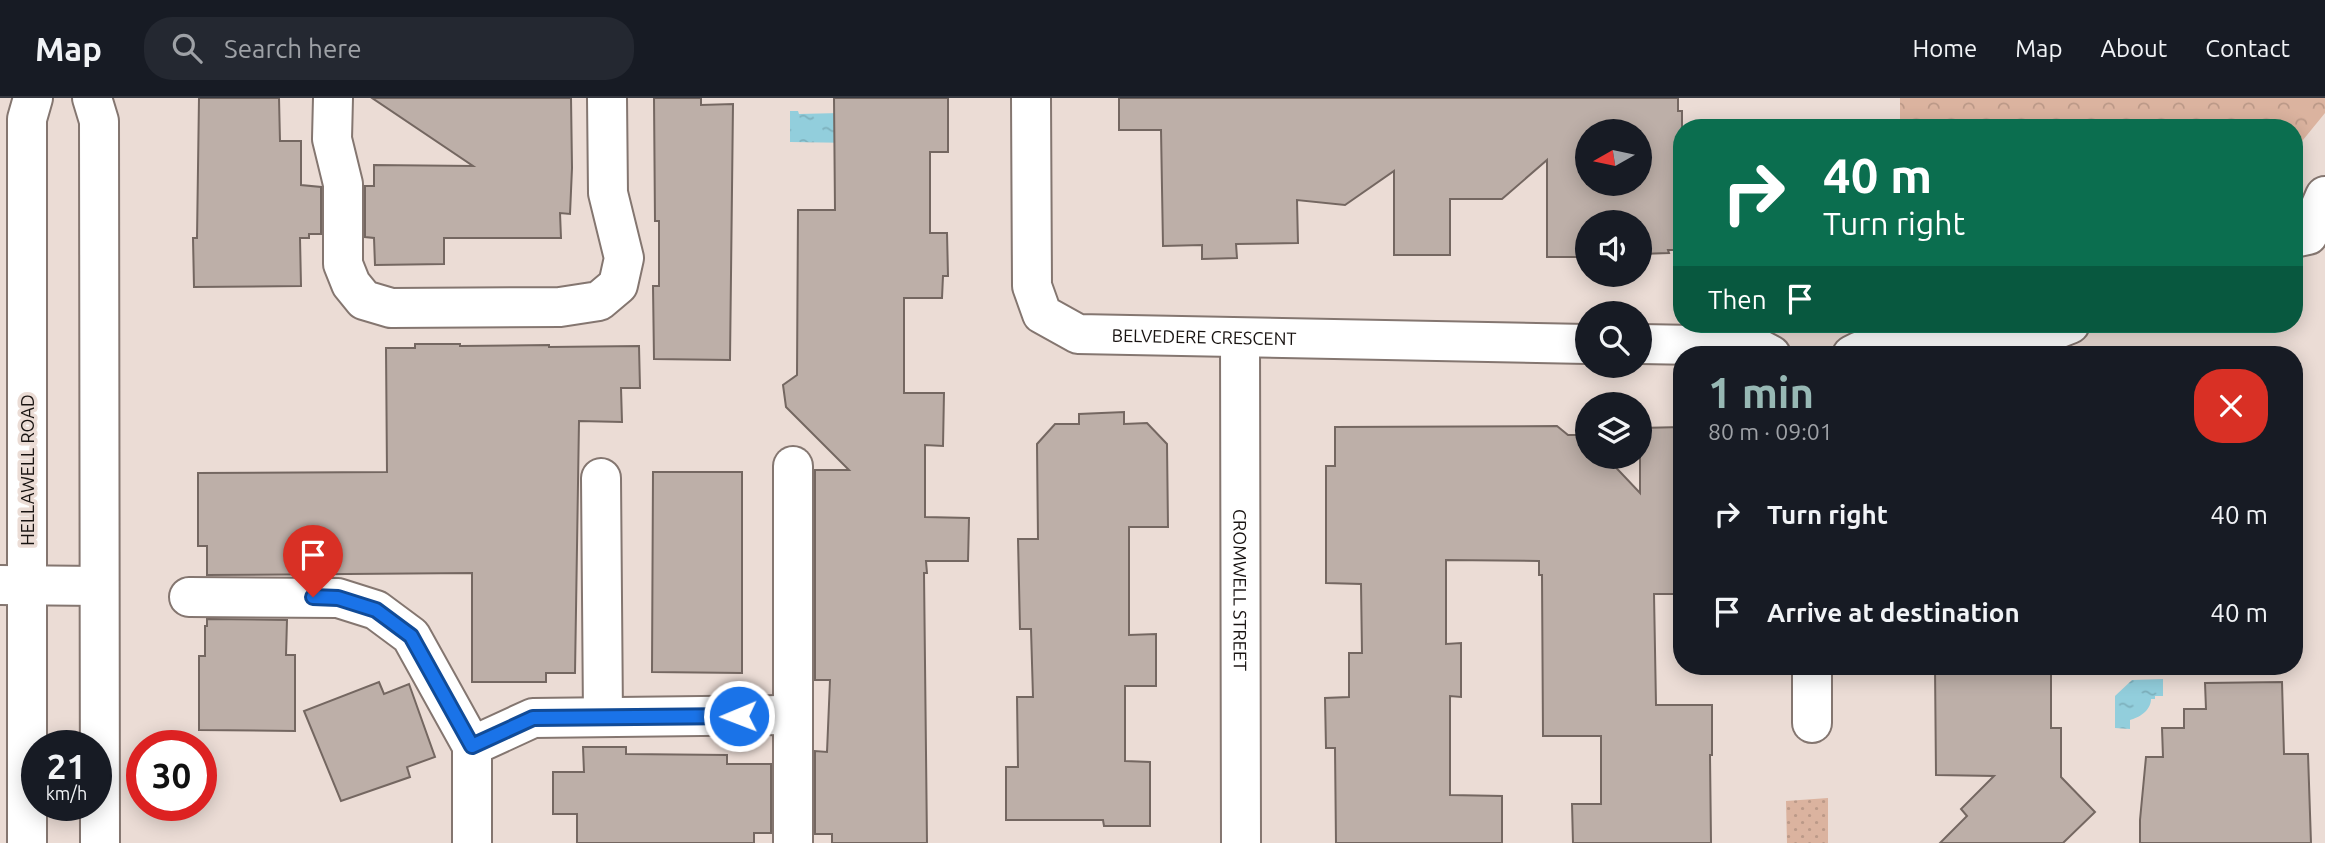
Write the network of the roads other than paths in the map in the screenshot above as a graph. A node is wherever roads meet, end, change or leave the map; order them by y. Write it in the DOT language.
graph roads {
  1 [pos="33,98"];
  2 [pos="92,98"];
  3 [pos="332,98"];
  4 [pos="607,98"];
  5 [pos="1031,98"];
  6 [pos="2325,196"];
  7 [pos="2309,240"];
  8 [pos="2047,333"];
  9 [pos="1240,338"];
  10 [pos="1575,344"];
  11 [pos="1652,344"];
  12 [pos="1754,346"];
  13 [pos="1891,346"];
  14 [pos="793,466"];
  15 [pos="601,478"];
  16 [pos="14,585"];
  17 [pos="99,586"];
  18 [pos="189,597"];
  19 [pos="1812,675"];
  20 [pos="793,715"];
  21 [pos="603,717"];
  22 [pos="1812,723"];
  23 [pos="472,746"];
  24 [pos="27,843"];
  25 [pos="100,843"];
  26 [pos="472,843"];
  27 [pos="793,843"];
  28 [pos="1241,843"];
  1 -- 16 [label="street, HELLAWELL ROAD"];
  2 -- 17 [label="street"];
  3 -- 4 [label="street"];
  5 -- 9 [label="street, BELVEDERE CRESCENT"];
  6 -- 7 [label="street"];
  8 -- 13 [label="street"];
  9 -- 10 [label="street, BELVEDERE CRESCENT"];
  9 -- 28 [label="street, CROMWELL STREET"];
  11 -- 12 [label="street"];
  14 -- 20 [label="street"];
  15 -- 21 [label="street"];
  16 -- 17 [label="street"];
  16 -- 24 [label="street, HELLAWELL ROAD"];
  17 -- 25 [label="street"];
  18 -- 23 [label="street"];
  19 -- 22 [label="street"];
  20 -- 21 [label="street"];
  20 -- 27 [label="street"];
  21 -- 23 [label="street"];
  23 -- 26 [label="street"];
}
